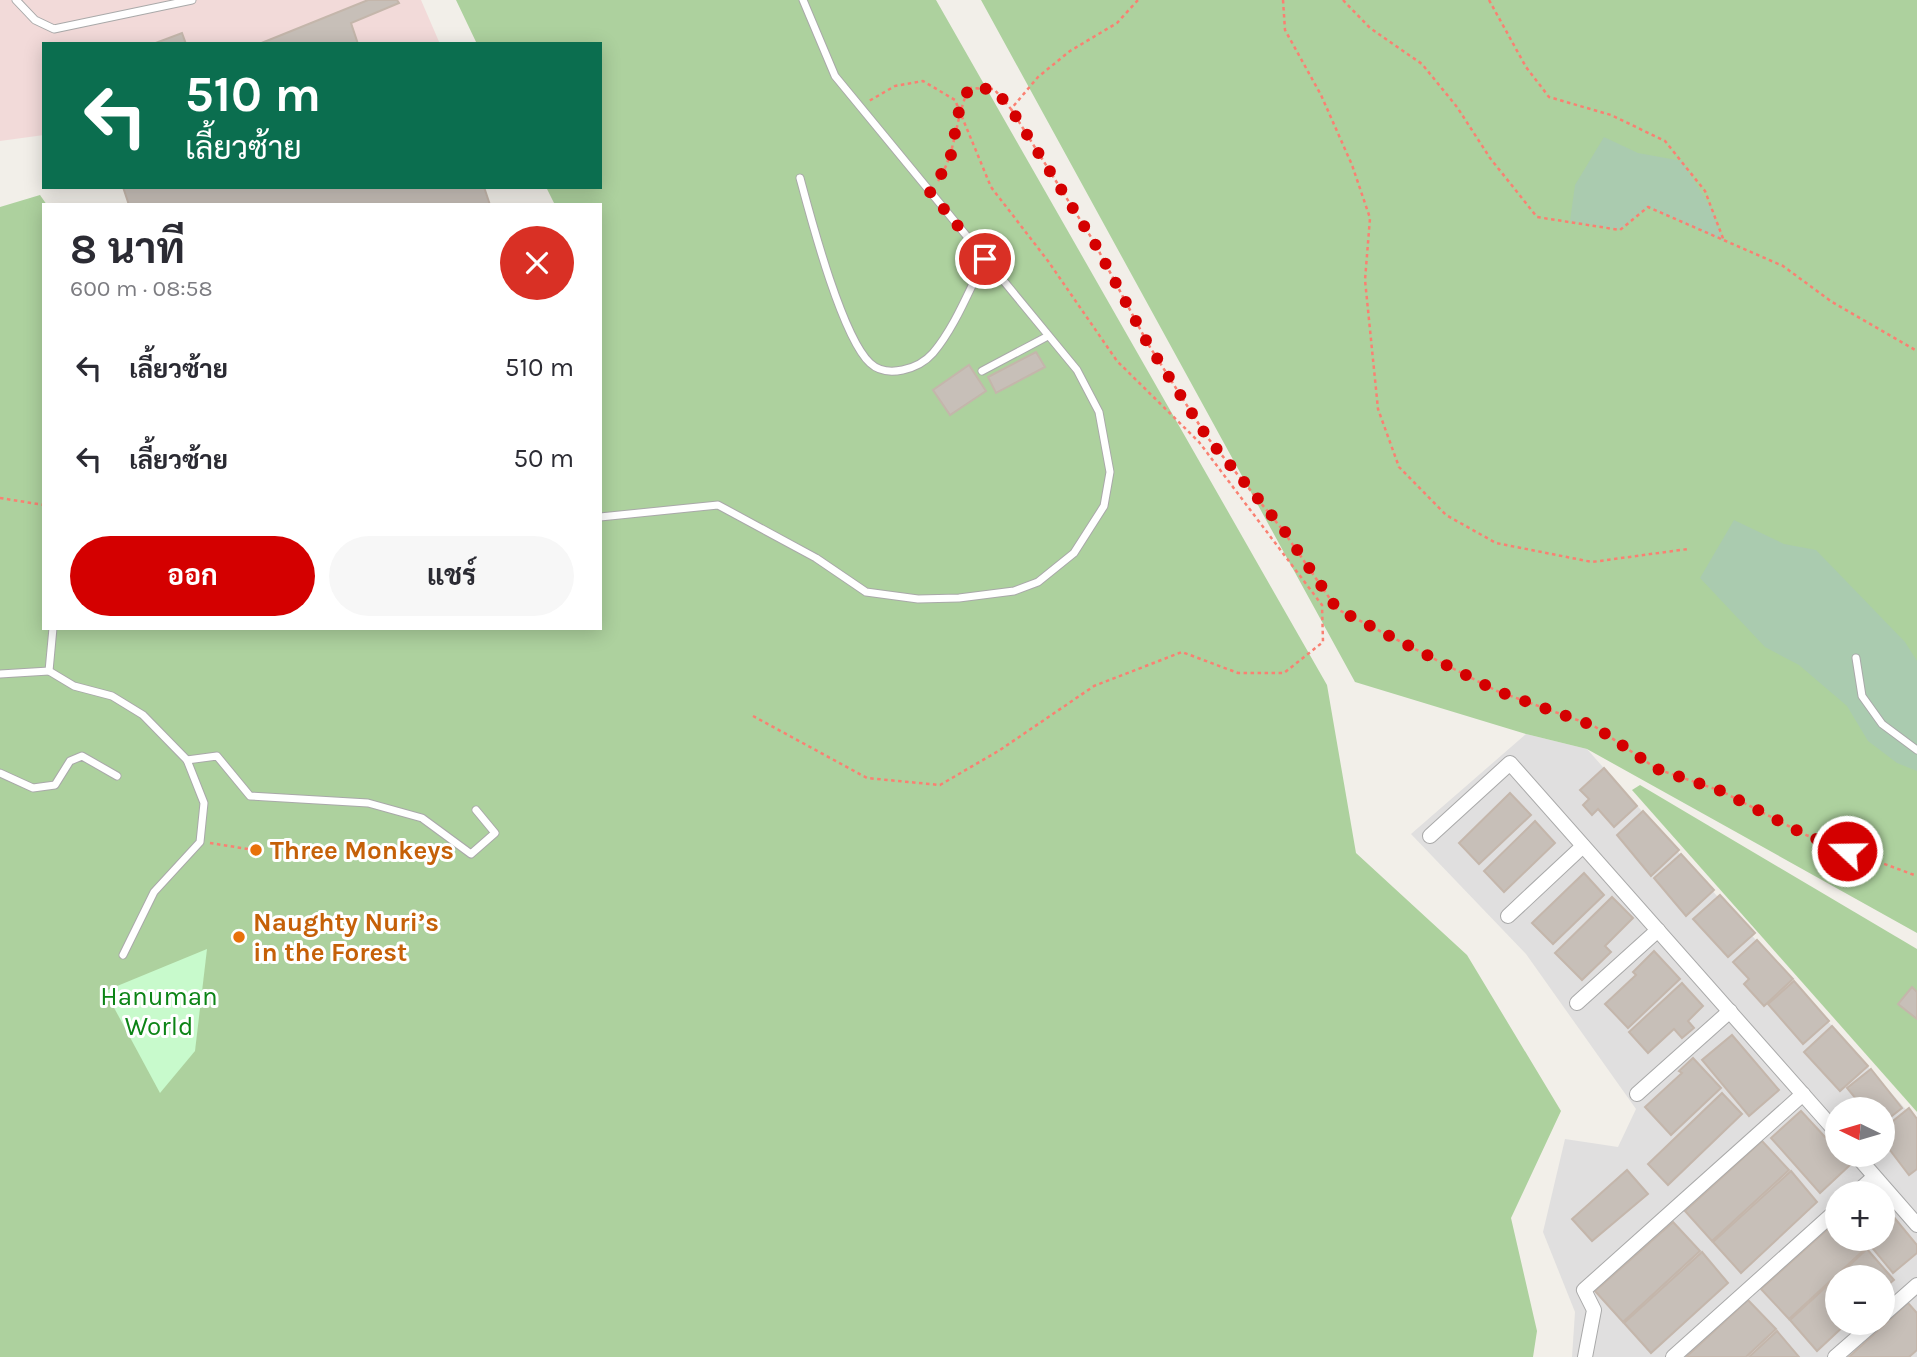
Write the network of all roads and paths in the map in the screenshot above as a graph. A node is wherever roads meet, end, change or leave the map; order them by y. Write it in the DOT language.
graph roads {
  1 [pos="16,0"];
  2 [pos="192,0"];
  3 [pos="803,0"];
  4 [pos="1138,0"];
  5 [pos="1283,0"];
  6 [pos="1343,0"];
  7 [pos="1489,0"];
  8 [pos="860,106"];
  9 [pos="1011,109"];
  10 [pos="800,178"];
  11 [pos="930,192"];
  12 [pos="1724,241"];
  13 [pos="985,259"];
  14 [pos="1048,336"];
  15 [pos="1917,351"];
  16 [pos="982,371"];
  17 [pos="0,498"];
  18 [pos="42,505"];
  19 [pos="602,517"];
  20 [pos="1688,549"];
  21 [pos="53,630"];
  22 [pos="1857,658"];
  23 [pos="49,671"];
  24 [pos="0,674"];
  25 [pos="753,716"];
  26 [pos="1917,750"];
  27 [pos="187,760"];
  28 [pos="0,773"];
  29 [pos="117,776"];
  30 [pos="476,810"];
  31 [pos="1430,835"];
  32 [pos="200,842"];
  33 [pos="1583,846"];
  34 [pos="254,850"];
  35 [pos="1917,876"];
  36 [pos="1508,916"];
  37 [pos="1658,930"];
  38 [pos="123,955"];
  39 [pos="1577,1003"];
  40 [pos="1730,1011"];
  41 [pos="1637,1094"];
  42 [pos="1803,1094"];
  43 [pos="1825,1119"];
  44 [pos="1866,1167"];
  45 [pos="1874,1177"];
  46 [pos="1870,1181"];
  47 [pos="1825,1221"];
  48 [pos="1917,1225"];
  49 [pos="1917,1285"];
  50 [pos="1895,1304"];
  51 [pos="1860,1335"];
  52 [pos="1585,1357"];
  53 [pos="1673,1357"];
  54 [pos="1835,1357"];
  1 -- 2 [label="lane"];
  3 -- 8 [label="lane"];
  4 -- 9 [label="path"];
  5 -- 20 [label="path"];
  6 -- 12 [label="path"];
  7 -- 12 [label="path"];
  8 -- 11 [label="lane"];
  8 -- 25 [label="path"];
  9 -- 11 [label="path"];
  9 -- 35 [label="path"];
  10 -- 13 [label="lane"];
  11 -- 13 [label="lane"];
  12 -- 15 [label="path"];
  13 -- 14 [label="lane"];
  14 -- 16 [label="lane"];
  14 -- 19 [label="lane"];
  17 -- 18 [label="path"];
  21 -- 23 [label="lane"];
  22 -- 26 [label="lane"];
  23 -- 24 [label="lane"];
  23 -- 27 [label="lane"];
  27 -- 30 [label="lane"];
  27 -- 32 [label="lane"];
  28 -- 29 [label="lane"];
  31 -- 33 [label="street"];
  32 -- 34 [label="path"];
  32 -- 38 [label="lane"];
  33 -- 36 [label="street"];
  33 -- 37 [label="street"];
  37 -- 39 [label="street"];
  37 -- 40 [label="street"];
  40 -- 41 [label="street"];
  40 -- 42 [label="street"];
  42 -- 43 [label="street"];
  42 -- 52 [label="street"];
  44 -- 45 [label="street"];
  45 -- 46 [label="street"];
  45 -- 48 [label="street"];
  47 -- 53 [label="street"];
  49 -- 50 [label="street"];
  51 -- 54 [label="street"];
}
